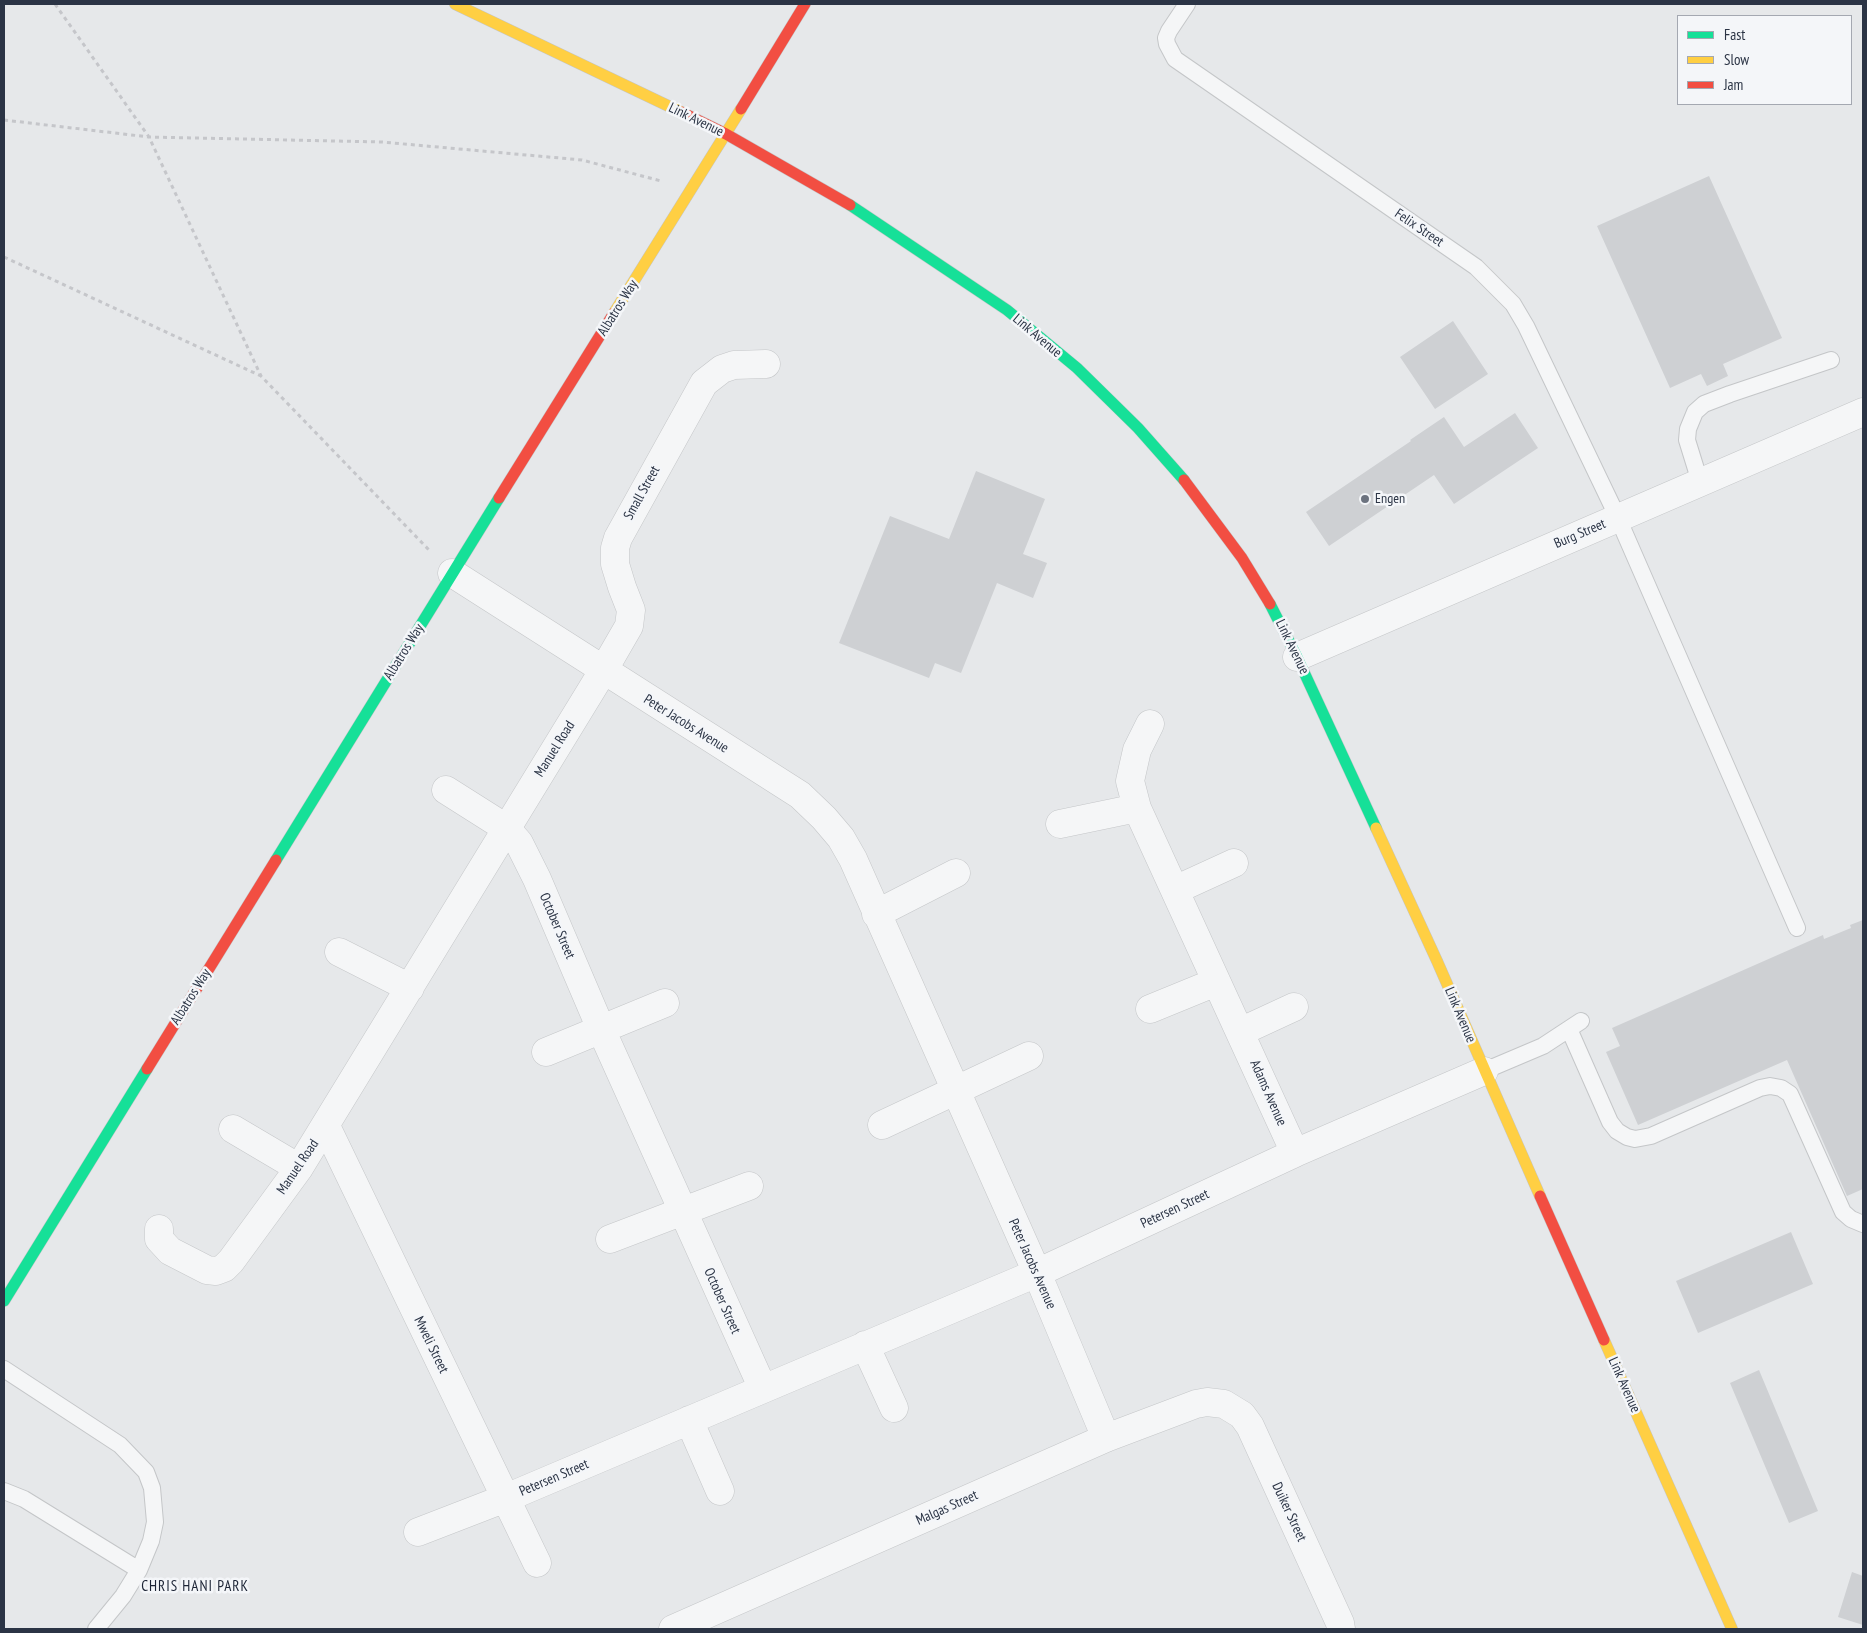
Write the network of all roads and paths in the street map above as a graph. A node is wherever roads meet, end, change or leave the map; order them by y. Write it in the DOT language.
graph roads {
  1 [pos="55,4"];
  2 [pos="455,4"];
  3 [pos="804,4"];
  4 [pos="1187,4"];
  5 [pos="4,120"];
  6 [pos="726,134"];
  7 [pos="149,137"];
  8 [pos="692,189"];
  9 [pos="4,257"];
  10 [pos="1832,360"];
  11 [pos="766,364"];
  12 [pos="261,376"];
  13 [pos="1863,412"];
  14 [pos="1700,482"];
  15 [pos="1618,518"];
  16 [pos="452,573"];
  17 [pos="1297,657"];
  18 [pos="603,671"];
  19 [pos="1150,724"];
  20 [pos="446,790"];
  21 [pos="1138,808"];
  22 [pos="1060,824"];
  23 [pos="506,828"];
  24 [pos="1234,863"];
  25 [pos="956,873"];
  26 [pos="1175,890"];
  27 [pos="876,914"];
  28 [pos="1797,928"];
  29 [pos="339,952"];
  30 [pos="1216,982"];
  31 [pos="410,988"];
  32 [pos="664,1004"];
  33 [pos="1294,1007"];
  34 [pos="1150,1009"];
  35 [pos="601,1029"];
  36 [pos="1240,1032"];
  37 [pos="546,1052"];
  38 [pos="1029,1056"];
  39 [pos="1484,1071"];
  40 [pos="956,1092"];
  41 [pos="882,1125"];
  42 [pos="326,1126"];
  43 [pos="233,1129"];
  44 [pos="1295,1153"];
  45 [pos="299,1168"];
  46 [pos="749,1186"];
  47 [pos="682,1212"];
  48 [pos="1863,1224"];
  49 [pos="159,1229"];
  50 [pos="610,1239"];
  51 [pos="1036,1273"];
  52 [pos="4,1301"];
  53 [pos="865,1346"];
  54 [pos="4,1369"];
  55 [pos="763,1389"];
  56 [pos="1224,1404"];
  57 [pos="894,1408"];
  58 [pos="689,1420"];
  59 [pos="1106,1438"];
  60 [pos="4,1491"];
  61 [pos="720,1491"];
  62 [pos="506,1498"];
  63 [pos="418,1532"];
  64 [pos="538,1563"];
  65 [pos="139,1570"];
  66 [pos="96,1629"];
  67 [pos="673,1629"];
  68 [pos="1341,1629"];
  69 [pos="1732,1629"];
  1 -- 7 [label="path"];
  2 -- 6 [label="street, Link Avenue"];
  3 -- 6 [label="street, Albatros Way"];
  4 -- 15 [label="lane, Felix Street"];
  5 -- 7 [label="path"];
  6 -- 8 [label="street, Albatros Way"];
  6 -- 17 [label="street, Link Avenue"];
  7 -- 8 [label="path"];
  7 -- 12 [label="path"];
  8 -- 16 [label="street, Albatros Way"];
  9 -- 12 [label="path"];
  10 -- 14 [label="lane"];
  11 -- 18 [label="street, Small Street"];
  12 -- 16 [label="path"];
  13 -- 14 [label="street, Burg Street"];
  14 -- 15 [label="street, Burg Street"];
  15 -- 17 [label="street, Burg Street"];
  15 -- 28 [label="lane"];
  16 -- 18 [label="street, Peter Jacobs Avenue"];
  16 -- 52 [label="street, Albatros Way"];
  17 -- 39 [label="street, Link Avenue"];
  18 -- 23 [label="street, Manuel Road"];
  18 -- 27 [label="street, Peter Jacobs Avenue"];
  19 -- 21 [label="street, Adams Avenue"];
  20 -- 23 [label="street"];
  21 -- 22 [label="street"];
  21 -- 26 [label="street, Adams Avenue"];
  23 -- 31 [label="street, Manuel Road"];
  23 -- 35 [label="street, October Street"];
  24 -- 26 [label="street"];
  25 -- 27 [label="street"];
  26 -- 30 [label="street, Adams Avenue"];
  27 -- 40 [label="street, Peter Jacobs Avenue"];
  29 -- 31 [label="street"];
  30 -- 34 [label="street"];
  30 -- 36 [label="street, Adams Avenue"];
  31 -- 42 [label="street, Manuel Road"];
  32 -- 35 [label="street"];
  33 -- 36 [label="street"];
  35 -- 37 [label="street"];
  35 -- 47 [label="street, October Street"];
  36 -- 44 [label="street, Adams Avenue"];
  38 -- 40 [label="street"];
  39 -- 44 [label="street, Petersen Street"];
  39 -- 48 [label="lane"];
  39 -- 69 [label="street, Link Avenue"];
  40 -- 41 [label="street"];
  40 -- 51 [label="street, Peter Jacobs Avenue"];
  42 -- 45 [label="street, Manuel Road"];
  42 -- 62 [label="street, Mweli Street"];
  43 -- 45 [label="street"];
  44 -- 51 [label="street, Petersen Street"];
  45 -- 49 [label="street, Manuel Road"];
  46 -- 47 [label="street"];
  47 -- 50 [label="street"];
  47 -- 55 [label="street, October Street"];
  51 -- 53 [label="street, Petersen Street"];
  51 -- 59 [label="street, Peter Jacobs Avenue"];
  53 -- 55 [label="street, Petersen Street"];
  53 -- 57 [label="street"];
  54 -- 65 [label="lane"];
  55 -- 58 [label="street, Petersen Street"];
  56 -- 59 [label="street, Malgas Street"];
  56 -- 68 [label="street, Duiker Street"];
  58 -- 61 [label="street"];
  58 -- 62 [label="street, Petersen Street"];
  59 -- 67 [label="street, Malgas Street"];
  60 -- 65 [label="lane"];
  62 -- 63 [label="street, Petersen Street"];
  62 -- 64 [label="street, Mweli Street"];
  65 -- 66 [label="lane"];
}
